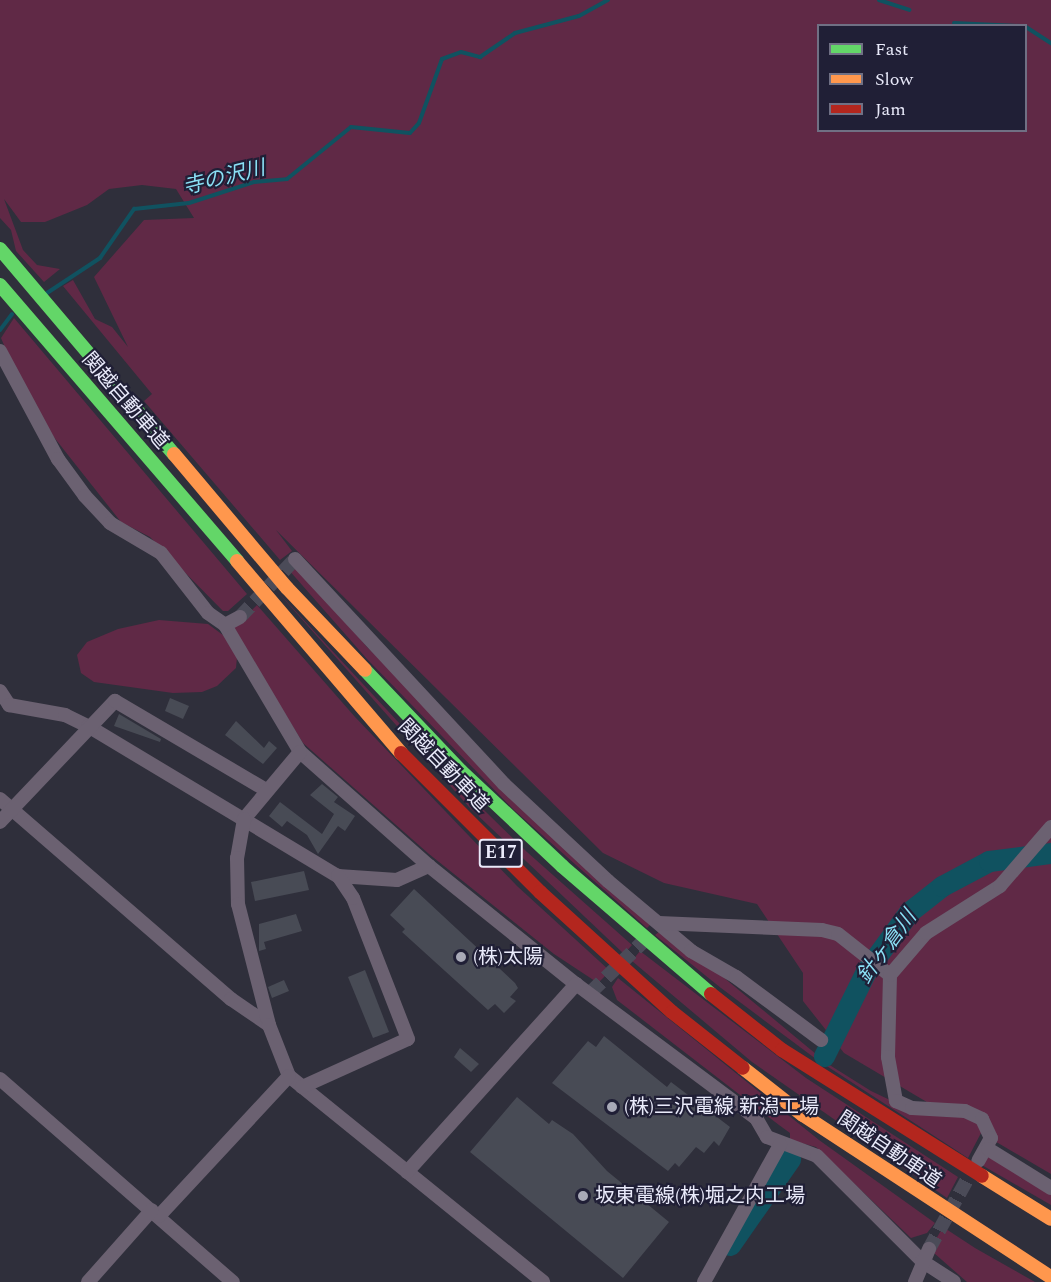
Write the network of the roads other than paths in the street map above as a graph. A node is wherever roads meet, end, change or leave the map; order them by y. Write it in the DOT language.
graph roads {
  1 [pos="0,249"];
  2 [pos="2,288"];
  3 [pos="0,351"];
  4 [pos="295,559"];
  5 [pos="240,617"];
  6 [pos="225,625"];
  7 [pos="0,691"];
  8 [pos="88,726"];
  9 [pos="300,752"];
  10 [pos="266,790"];
  11 [pos="0,798"];
  12 [pos="11,809"];
  13 [pos="244,819"];
  14 [pos="0,822"];
  15 [pos="1051,827"];
  16 [pos="429,866"];
  17 [pos="338,876"];
  18 [pos="659,922"];
  19 [pos="651,934"];
  20 [pos="890,975"];
  21 [pos="576,984"];
  22 [pos="269,1025"];
  23 [pos="821,1041"];
  24 [pos="289,1076"];
  25 [pos="0,1079"];
  26 [pos="302,1087"];
  27 [pos="780,1145"];
  28 [pos="988,1149"];
  29 [pos="978,1161"];
  30 [pos="407,1172"];
  31 [pos="1051,1188"];
  32 [pos="155,1213"];
  33 [pos="1051,1219"];
  34 [pos="926,1255"];
  35 [pos="1051,1278"];
  36 [pos="88,1282"];
  37 [pos="233,1282"];
  38 [pos="543,1282"];
  39 [pos="705,1282"];
  40 [pos="915,1282"];
  41 [pos="954,1282"];
  1 -- 33 [label="highway, 関越自動車道 / E17"];
  2 -- 35 [label="highway, 関越自動車道 / E17"];
  3 -- 6 [label="street"];
  4 -- 18 [label="street"];
  5 -- 6 [label="street"];
  6 -- 9 [label="street"];
  7 -- 8 [label="street"];
  8 -- 10 [label="street"];
  8 -- 12 [label="street"];
  8 -- 13 [label="street"];
  9 -- 10 [label="street"];
  9 -- 16 [label="street"];
  10 -- 13 [label="street"];
  11 -- 12 [label="street"];
  12 -- 14 [label="street"];
  12 -- 22 [label="street"];
  13 -- 17 [label="street"];
  13 -- 22 [label="street"];
  15 -- 20 [label="street"];
  16 -- 17 [label="street"];
  16 -- 21 [label="street"];
  17 -- 26 [label="street"];
  18 -- 19 [label="street"];
  18 -- 20 [label="street"];
  18 -- 23 [label="street"];
  20 -- 28 [label="street"];
  21 -- 27 [label="street"];
  21 -- 30 [label="street"];
  22 -- 24 [label="street"];
  24 -- 26 [label="street"];
  24 -- 32 [label="street"];
  25 -- 32 [label="street"];
  26 -- 30 [label="street"];
  27 -- 34 [label="street"];
  27 -- 39 [label="street"];
  28 -- 29 [label="street"];
  28 -- 31 [label="street"];
  30 -- 38 [label="street"];
  32 -- 36 [label="street"];
  32 -- 37 [label="street"];
  34 -- 40 [label="street"];
  34 -- 41 [label="street"];
}
